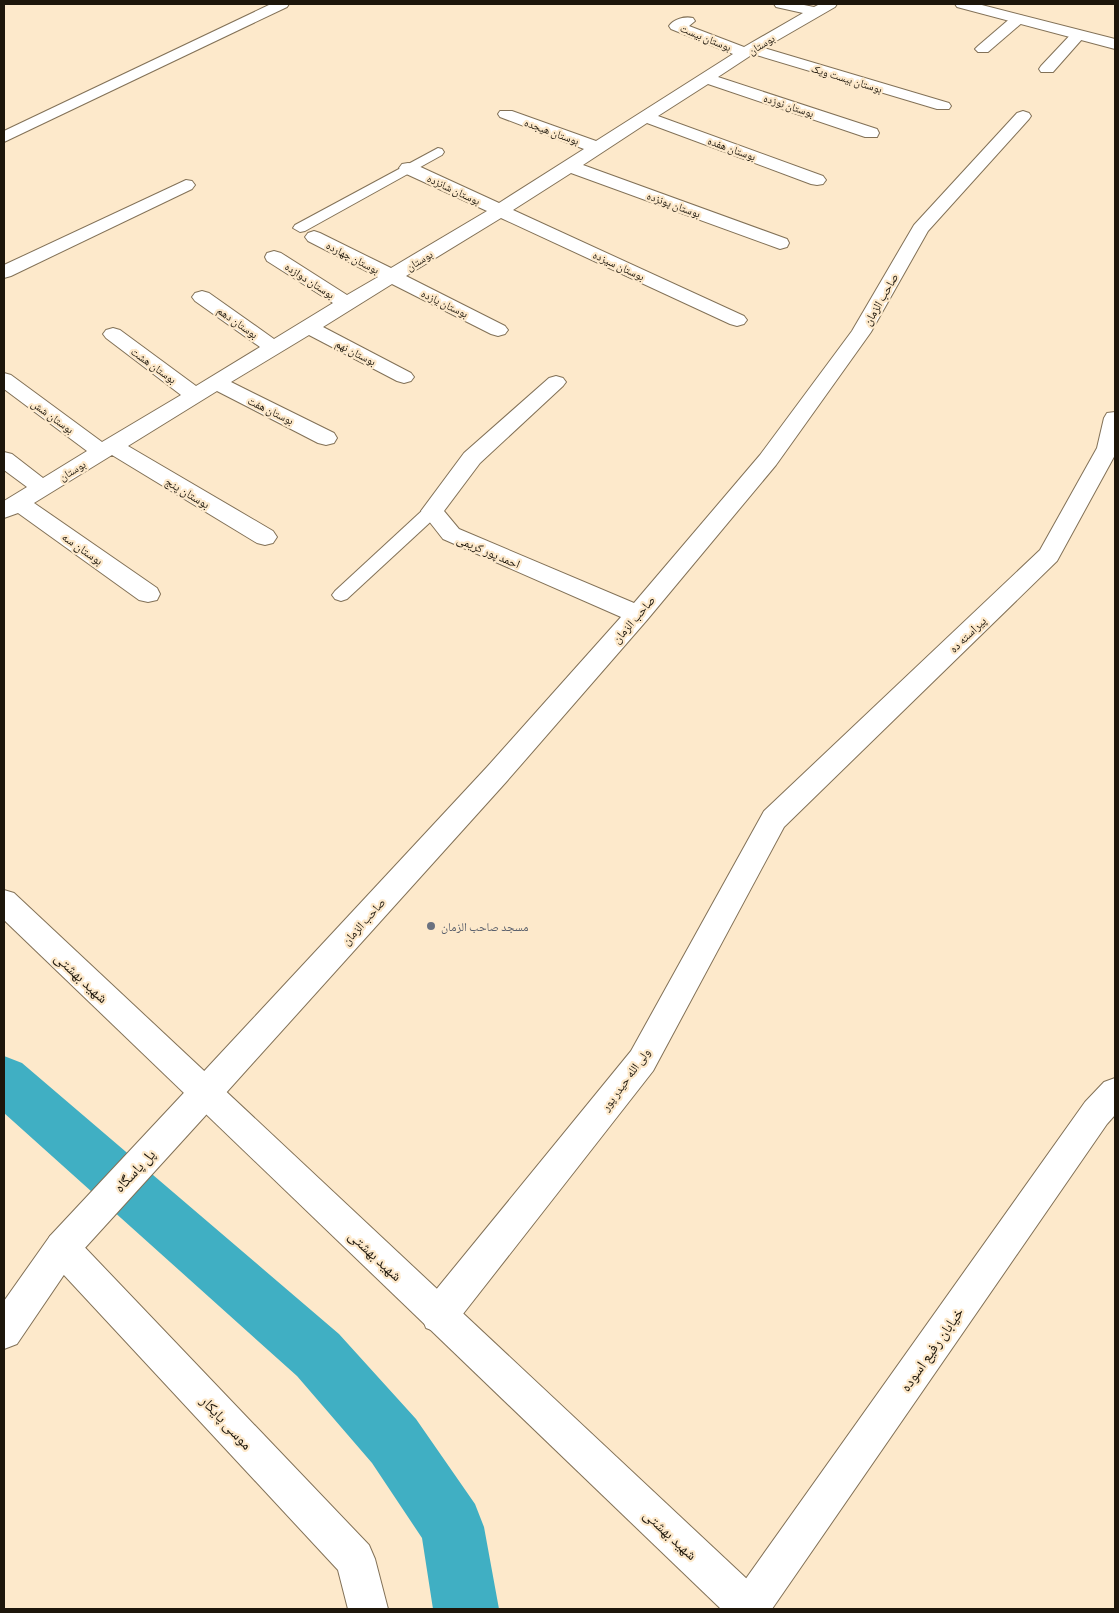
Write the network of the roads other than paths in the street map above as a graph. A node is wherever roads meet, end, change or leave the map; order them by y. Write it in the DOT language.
graph roads {
  1 [pos="282,4"];
  2 [pos="781,4"];
  3 [pos="830,4"];
  4 [pos="962,4"];
  5 [pos="815,12"];
  6 [pos="1018,19"];
  7 [pos="688,21"];
  8 [pos="1078,34"];
  9 [pos="1115,44"];
  10 [pos="983,49"];
  11 [pos="748,51"];
  12 [pos="1047,69"];
  13 [pos="706,78"];
  14 [pos="944,106"];
  15 [pos="506,114"];
  16 [pos="1023,116"];
  17 [pos="646,117"];
  18 [pos="872,133"];
  19 [pos="4,137"];
  20 [pos="598,148"];
  21 [pos="438,152"];
  22 [pos="569,166"];
  23 [pos="408,168"];
  24 [pos="818,180"];
  25 [pos="186,185"];
  26 [pos="501,210"];
  27 [pos="307,232"];
  28 [pos="780,243"];
  29 [pos="274,257"];
  30 [pos="4,272"];
  31 [pos="391,277"];
  32 [pos="202,297"];
  33 [pos="346,304"];
  34 [pos="737,320"];
  35 [pos="308,327"];
  36 [pos="498,330"];
  37 [pos="112,334"];
  38 [pos="274,348"];
  39 [pos="404,377"];
  40 [pos="4,379"];
  41 [pos="556,382"];
  42 [pos="216,383"];
  43 [pos="195,395"];
  44 [pos="1115,418"];
  45 [pos="326,438"];
  46 [pos="107,449"];
  47 [pos="4,459"];
  48 [pos="42,488"];
  49 [pos="11,506"];
  50 [pos="432,511"];
  51 [pos="265,538"];
  52 [pos="148,594"];
  53 [pos="341,595"];
  54 [pos="638,614"];
  55 [pos="774,819"];
  56 [pos="4,902"];
  57 [pos="205,1093"];
  58 [pos="1115,1093"];
  59 [pos="62,1248"];
  60 [pos="439,1315"];
  61 [pos="4,1331"];
  62 [pos="368,1609"];
  63 [pos="750,1609"];
  1 -- 19 [label="street"];
  2 -- 5 [label="street"];
  3 -- 5 [label="street, بوستان"];
  4 -- 6 [label="street"];
  5 -- 11 [label="street, بوستان"];
  6 -- 8 [label="street"];
  6 -- 10 [label="street"];
  7 -- 11 [label="street, بوستان بیست"];
  8 -- 9 [label="street"];
  8 -- 12 [label="street"];
  11 -- 13 [label="street, بوستان"];
  11 -- 14 [label="street, بوستان بیست ویک"];
  13 -- 17 [label="street, بوستان"];
  13 -- 18 [label="street, بوستان نوزده"];
  15 -- 20 [label="street, بوستان هیجده"];
  16 -- 54 [label="street, صاحب الزمان"];
  17 -- 20 [label="street, بوستان"];
  17 -- 24 [label="street, بوستان هفده"];
  20 -- 22 [label="street, بوستان"];
  21 -- 23 [label="lane"];
  22 -- 26 [label="street, بوستان"];
  22 -- 28 [label="street, بوستان پونزده"];
  23 -- 26 [label="street, بوستان شانزده"];
  23 -- 27 [label="lane"];
  25 -- 30 [label="street"];
  26 -- 31 [label="street, بوستان"];
  26 -- 34 [label="street, بوستان سیزده"];
  27 -- 31 [label="street, بوستان چهارده"];
  29 -- 33 [label="street, بوستان دوازده"];
  31 -- 33 [label="street, بوستان"];
  31 -- 36 [label="street, بوستان یازده"];
  32 -- 38 [label="street, بوستان دهم"];
  33 -- 35 [label="street, بوستان"];
  35 -- 38 [label="street, بوستان"];
  35 -- 39 [label="street, بوستان نهم"];
  37 -- 43 [label="street, بوستان هشت"];
  38 -- 42 [label="street, بوستان"];
  40 -- 46 [label="street, بوستان شش"];
  41 -- 50 [label="street"];
  42 -- 43 [label="street, بوستان"];
  42 -- 45 [label="street, بوستان هفت"];
  43 -- 46 [label="street, بوستان"];
  44 -- 55 [label="street, پیراسته ده"];
  46 -- 48 [label="street, بوستان"];
  46 -- 51 [label="street, بوستان پنج"];
  47 -- 48 [label="street"];
  48 -- 49 [label="street, بوستان"];
  49 -- 52 [label="street, بوستان سه"];
  50 -- 53 [label="lane"];
  50 -- 54 [label="street, احمد پور کریمی"];
  54 -- 57 [label="street, صاحب الزمان"];
  55 -- 60 [label="street, ولی الله حیدر پور"];
  56 -- 57 [label="street, شهید بهشتی"];
  57 -- 59 [label="street, پل پاسگاه"];
  57 -- 60 [label="street, شهید بهشتی"];
  58 -- 63 [label="street, خیابان رفیع اسوده"];
  59 -- 61 [label="street, پل پاسگاه"];
  59 -- 62 [label="street, موسی پایکار"];
  60 -- 63 [label="street, شهید بهشتی"];
}
